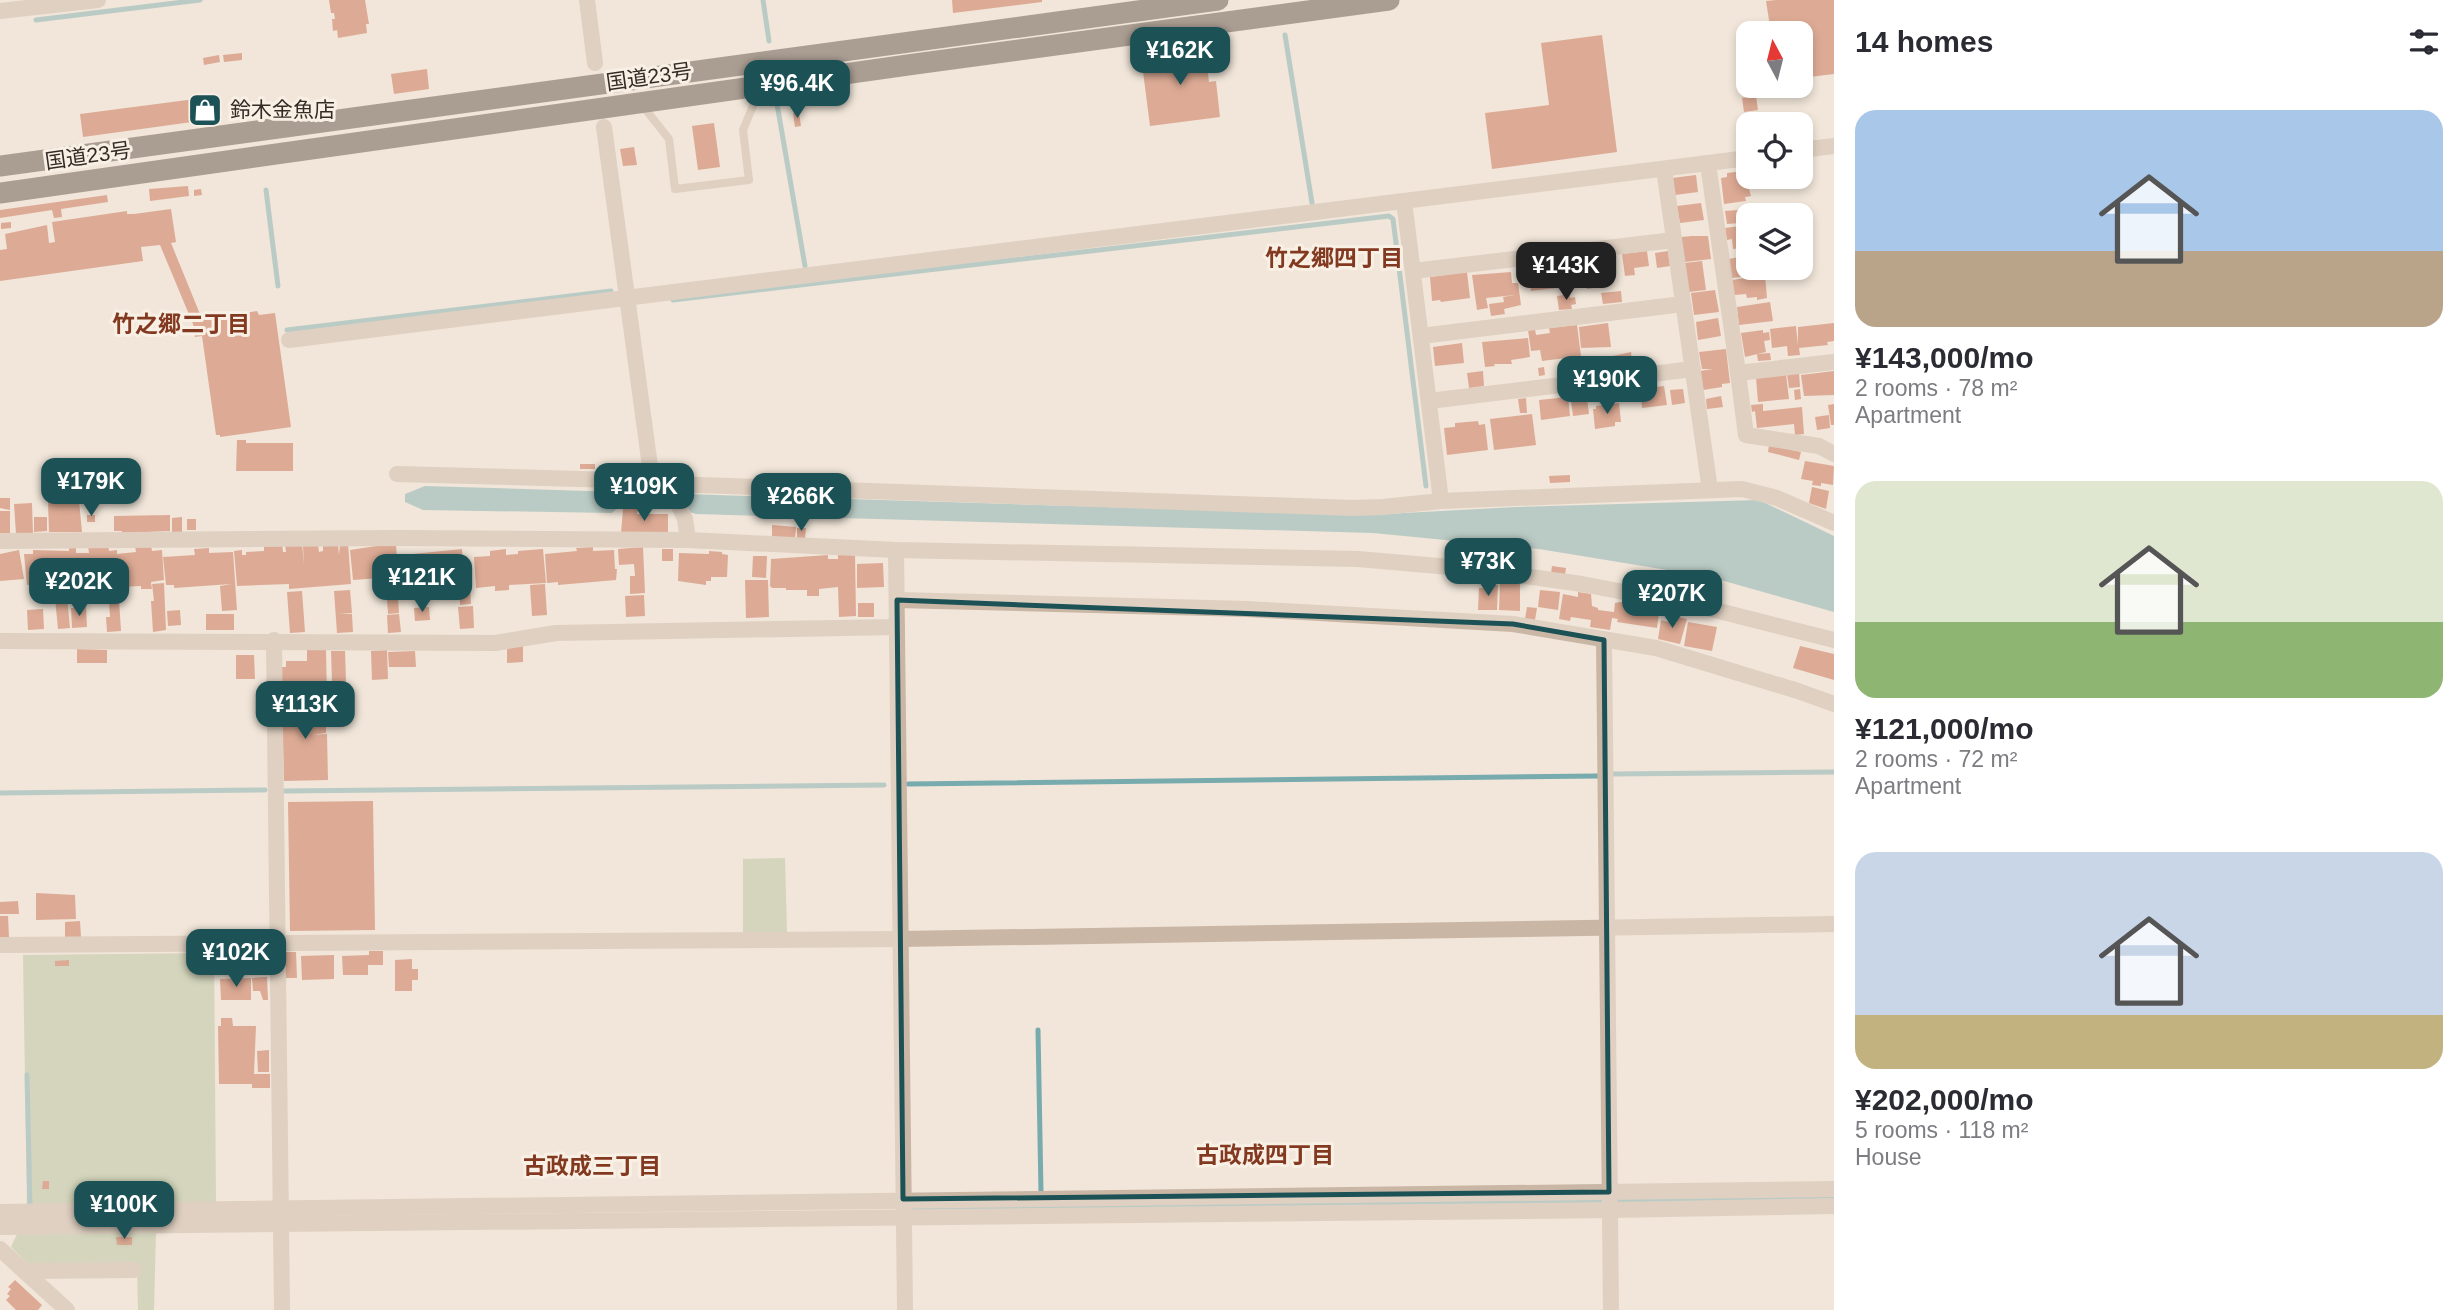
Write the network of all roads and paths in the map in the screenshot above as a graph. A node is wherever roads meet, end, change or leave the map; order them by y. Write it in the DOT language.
graph roads {
  1 [pos="98,0"];
  2 [pos="587,0"];
  3 [pos="1218,0"];
  4 [pos="1389,0"];
  5 [pos="0,11"];
  6 [pos="595,63"];
  7 [pos="761,86"];
  8 [pos="641,103"];
  9 [pos="604,127"];
  10 [pos="1834,146"];
  11 [pos="1813,149"];
  12 [pos="1736,160"];
  13 [pos="1707,164"];
  14 [pos="0,166"];
  15 [pos="1664,169"];
  16 [pos="0,193"];
  17 [pos="1404,201"];
  18 [pos="1674,240"];
  19 [pos="1413,271"];
  20 [pos="626,299"];
  21 [pos="1684,304"];
  22 [pos="1421,336"];
  23 [pos="289,340"];
  24 [pos="1834,362"];
  25 [pos="1693,369"];
  26 [pos="1738,373"];
  27 [pos="1429,401"];
  28 [pos="1826,445"];
  29 [pos="1834,454"];
  30 [pos="397,474"];
  31 [pos="664,486"];
  32 [pos="1710,490"];
  33 [pos="1441,501"];
  34 [pos="1834,523"];
  35 [pos="688,540"];
  36 [pos="0,541"];
  37 [pos="897,550"];
  38 [pos="897,600"];
  39 [pos="897,628"];
  40 [pos="274,640"];
  41 [pos="1604,640"];
  42 [pos="1834,640"];
  43 [pos="0,641"];
  44 [pos="1834,704"];
  45 [pos="1834,924"];
  46 [pos="1606,928"];
  47 [pos="900,939"];
  48 [pos="276,942"];
  49 [pos="0,945"];
  50 [pos="1834,1189"];
  51 [pos="1609,1192"];
  52 [pos="903,1199"];
  53 [pos="1834,1206"];
  54 [pos="280,1208"];
  55 [pos="1609,1210"];
  56 [pos="0,1212"];
  57 [pos="904,1219"];
  58 [pos="281,1226"];
  59 [pos="0,1227"];
  60 [pos="0,1249"];
  61 [pos="24,1270"];
  62 [pos="134,1270"];
  63 [pos="67,1310"];
  64 [pos="282,1310"];
  65 [pos="905,1310"];
  66 [pos="1611,1310"];
  1 -- 5 [label="street"];
  2 -- 6 [label="street"];
  3 -- 14 [label="highway, 国道23号"];
  4 -- 7 [label="highway, 国道23号"];
  7 -- 8 [label="highway, 国道23号"];
  7 -- 8 [label="lane"];
  8 -- 16 [label="highway, 国道23号"];
  9 -- 20 [label="street"];
  10 -- 11 [label="street"];
  12 -- 13 [label="street"];
  13 -- 15 [label="street"];
  13 -- 26 [label="street"];
  15 -- 17 [label="street"];
  15 -- 18 [label="street"];
  17 -- 19 [label="street"];
  17 -- 20 [label="street"];
  18 -- 19 [label="street"];
  18 -- 21 [label="street"];
  19 -- 22 [label="street"];
  20 -- 23 [label="street"];
  20 -- 31 [label="street"];
  21 -- 22 [label="street"];
  21 -- 25 [label="street"];
  22 -- 27 [label="street"];
  24 -- 26 [label="street"];
  25 -- 27 [label="street"];
  25 -- 32 [label="street"];
  26 -- 28 [label="street"];
  27 -- 33 [label="street"];
  28 -- 29 [label="street"];
  30 -- 31 [label="street"];
  31 -- 33 [label="street"];
  31 -- 35 [label="street"];
  32 -- 33 [label="street"];
  32 -- 34 [label="street"];
  35 -- 36 [label="street"];
  35 -- 37 [label="street"];
  37 -- 38 [label="street"];
  37 -- 42 [label="street"];
  38 -- 39 [label="street"];
  38 -- 41 [label="street"];
  39 -- 40 [label="street"];
  39 -- 47 [label="street"];
  40 -- 43 [label="street"];
  40 -- 48 [label="street"];
  41 -- 44 [label="street"];
  41 -- 46 [label="street"];
  45 -- 46 [label="street"];
  46 -- 47 [label="street"];
  46 -- 51 [label="street"];
  47 -- 48 [label="street"];
  47 -- 52 [label="street"];
  48 -- 49 [label="street"];
  48 -- 54 [label="street"];
  50 -- 51 [label="street"];
  51 -- 52 [label="street"];
  51 -- 55 [label="street"];
  52 -- 54 [label="street"];
  52 -- 57 [label="street"];
  53 -- 55 [label="street"];
  54 -- 56 [label="street"];
  54 -- 58 [label="street"];
  55 -- 57 [label="street"];
  55 -- 66 [label="street"];
  57 -- 58 [label="street"];
  57 -- 65 [label="street"];
  58 -- 59 [label="street"];
  58 -- 64 [label="street"];
  60 -- 61 [label="street"];
  61 -- 62 [label="street"];
  61 -- 63 [label="street"];
}
